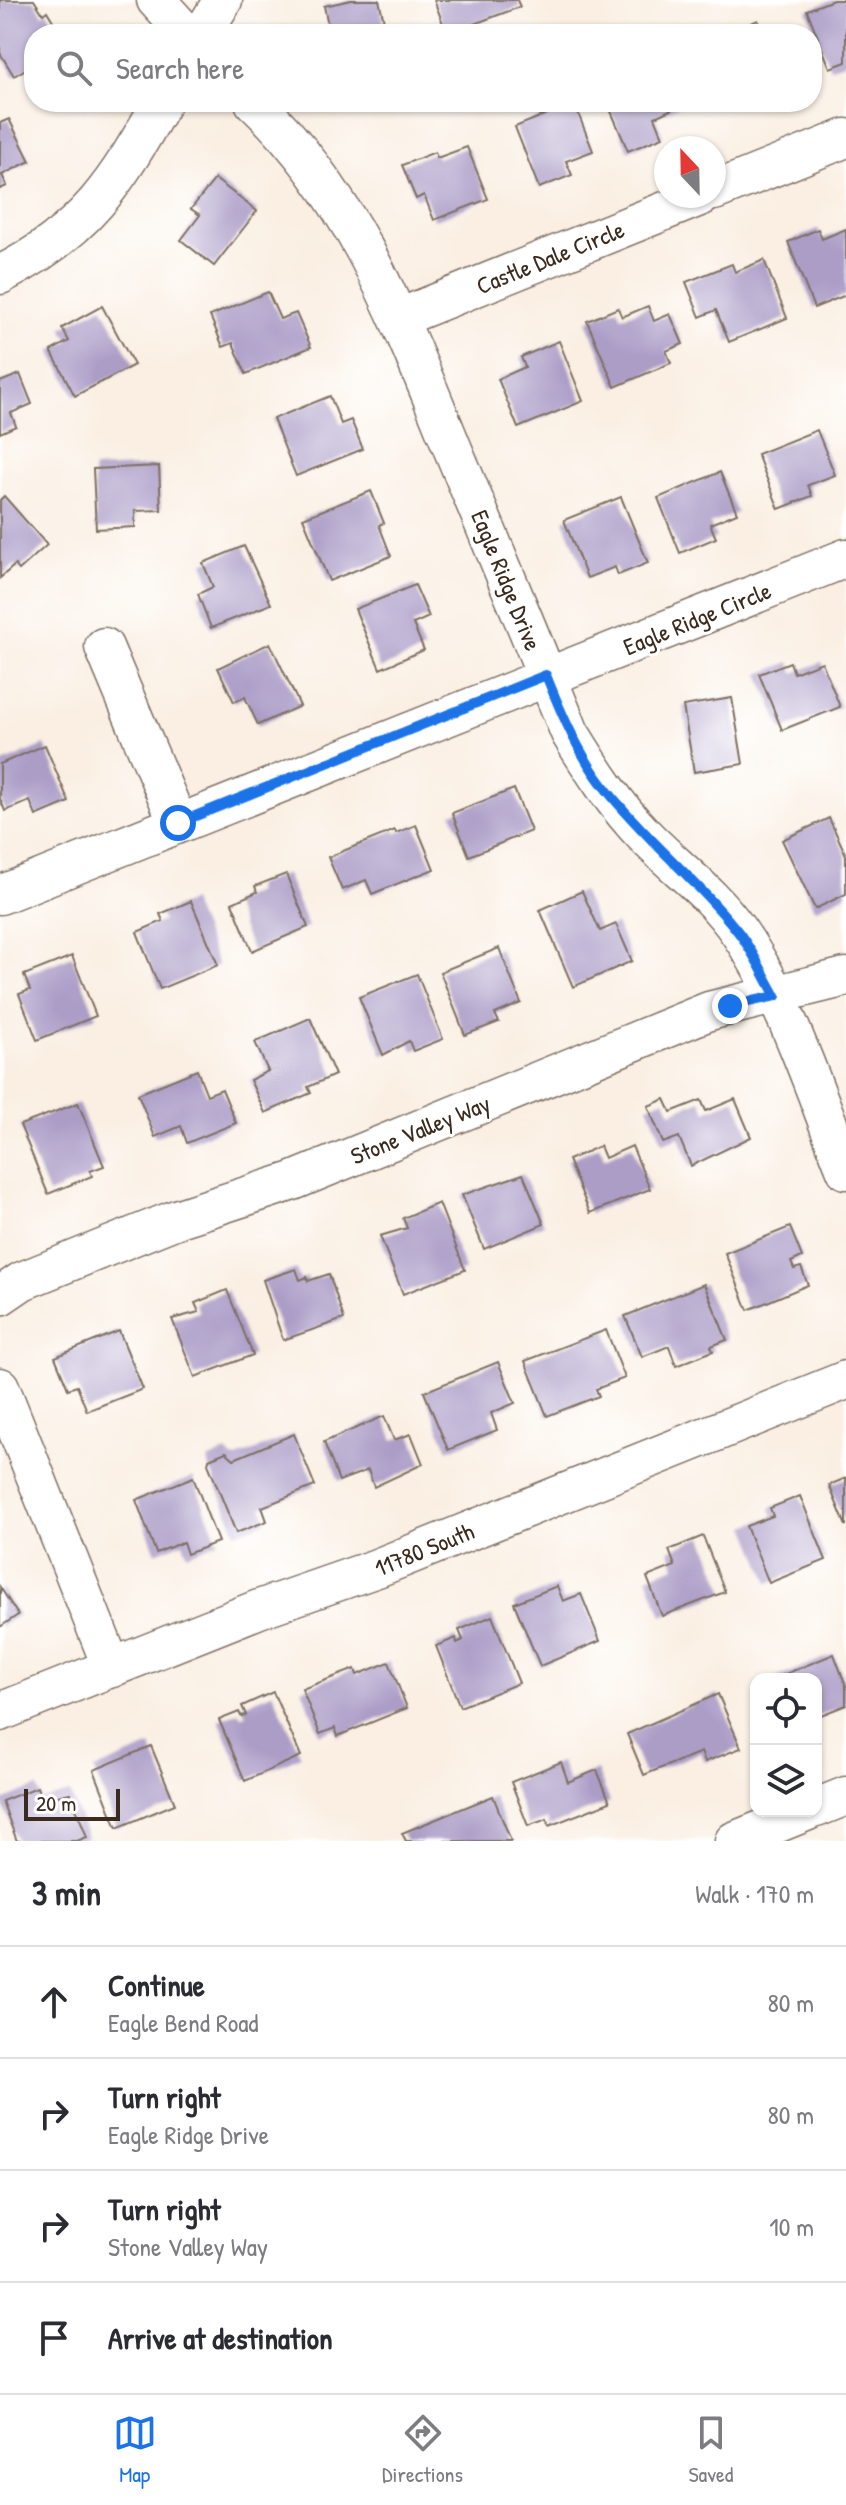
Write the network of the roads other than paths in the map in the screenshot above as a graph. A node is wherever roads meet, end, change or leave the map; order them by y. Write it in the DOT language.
graph roads {
  1 [pos="156,0"];
  2 [pos="223,0"];
  3 [pos="178,24"];
  4 [pos="208,24"];
  5 [pos="156,112"];
  6 [pos="264,112"];
  7 [pos="846,138"];
  8 [pos="726,186"];
  9 [pos="672,208"];
  10 [pos="0,275"];
  11 [pos="399,318"];
  12 [pos="846,558"];
  13 [pos="104,647"];
  14 [pos="546,675"];
  15 [pos="178,823"];
  16 [pos="0,895"];
  17 [pos="846,977"];
  18 [pos="776,996"];
  19 [pos="846,1170"];
  20 [pos="0,1296"];
  21 [pos="846,1380"];
  22 [pos="0,1387"];
  23 [pos="112,1668"];
  24 [pos="0,1712"];
  25 [pos="846,1796"];
  26 [pos="822,1806"];
  27 [pos="793,1817"];
  28 [pos="734,1841"];
  1 -- 3 [label="street"];
  2 -- 4 [label="street"];
  5 -- 10 [label="street"];
  6 -- 11 [label="street, Eagle Ridge Drive"];
  7 -- 8 [label="street"];
  9 -- 11 [label="street, Castle Dale Circle"];
  11 -- 14 [label="street, Eagle Ridge Drive"];
  12 -- 14 [label="street, Eagle Ridge Circle"];
  13 -- 15 [label="street"];
  14 -- 15 [label="street, Eagle Ridge Circle"];
  14 -- 18 [label="street, Eagle Ridge Drive"];
  15 -- 16 [label="street, Eagle Ridge Circle"];
  17 -- 18 [label="street, Stone Valley Way"];
  18 -- 19 [label="street, Eagle Ridge Drive"];
  18 -- 20 [label="street, Stone Valley Way"];
  21 -- 23 [label="street, 11780 South"];
  22 -- 23 [label="street"];
  23 -- 24 [label="street, 11780 South"];
  25 -- 26 [label="street"];
  27 -- 28 [label="street"];
}
